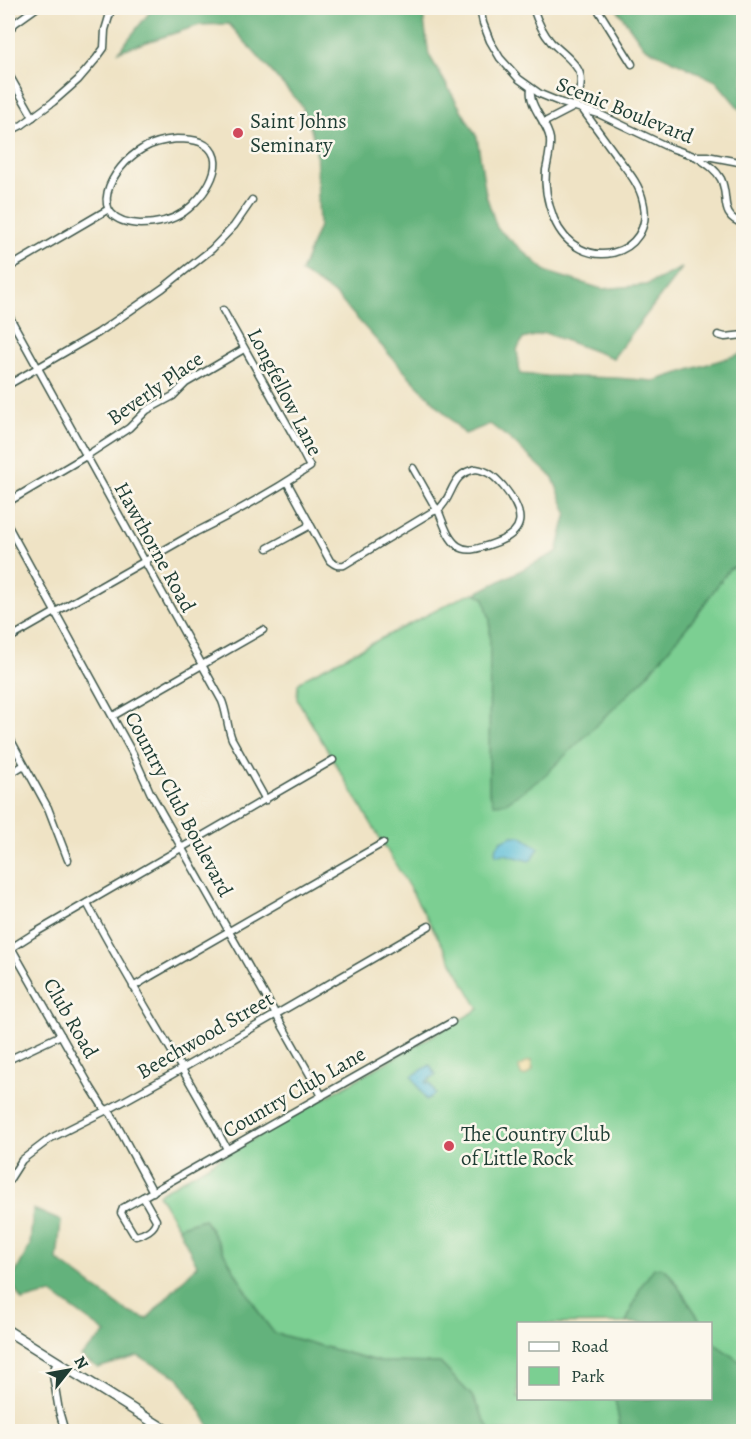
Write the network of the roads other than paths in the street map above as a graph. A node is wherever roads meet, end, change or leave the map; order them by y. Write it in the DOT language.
graph roads {
  1 [pos="36,8"];
  2 [pos="119,8"];
  3 [pos="480,8"];
  4 [pos="533,8"];
  5 [pos="597,8"];
  6 [pos="110,9"];
  7 [pos="8,32"];
  8 [pos="632,64"];
  9 [pos="8,73"];
  10 [pos="531,88"];
  11 [pos="574,107"];
  12 [pos="583,110"];
  13 [pos="33,117"];
  14 [pos="543,123"];
  15 [pos="8,132"];
  16 [pos="694,156"];
  17 [pos="744,163"];
  18 [pos="252,201"];
  19 [pos="108,210"];
  20 [pos="744,224"];
  21 [pos="8,268"];
  22 [pos="223,310"];
  23 [pos="8,314"];
  24 [pos="718,335"];
  25 [pos="744,335"];
  26 [pos="244,350"];
  27 [pos="37,368"];
  28 [pos="8,385"];
  29 [pos="86,456"];
  30 [pos="413,468"];
  31 [pos="287,482"];
  32 [pos="8,502"];
  33 [pos="438,510"];
  34 [pos="309,522"];
  35 [pos="8,526"];
  36 [pos="268,548"];
  37 [pos="144,561"];
  38 [pos="56,612"];
  39 [pos="263,630"];
  40 [pos="8,639"];
  41 [pos="202,665"];
  42 [pos="113,716"];
  43 [pos="8,735"];
  44 [pos="333,760"];
  45 [pos="24,765"];
  46 [pos="8,775"];
  47 [pos="266,800"];
  48 [pos="383,843"];
  49 [pos="182,848"];
  50 [pos="68,860"];
  51 [pos="87,903"];
  52 [pos="429,926"];
  53 [pos="230,932"];
  54 [pos="9,947"];
  55 [pos="133,987"];
  56 [pos="276,1014"];
  57 [pos="452,1022"];
  58 [pos="61,1035"];
  59 [pos="8,1060"];
  60 [pos="182,1068"];
  61 [pos="322,1096"];
  62 [pos="106,1110"];
  63 [pos="227,1149"];
  64 [pos="8,1182"];
  65 [pos="153,1192"];
  66 [pos="143,1197"];
  67 [pos="8,1332"];
  68 [pos="57,1363"];
  69 [pos="69,1370"];
  70 [pos="54,1380"];
  71 [pos="65,1431"];
  72 [pos="169,1431"];
  1 -- 7 [label="street"];
  2 -- 6 [label="street"];
  3 -- 10 [label="street"];
  4 -- 11 [label="street"];
  5 -- 8 [label="street"];
  6 -- 13 [label="street"];
  9 -- 13 [label="street"];
  10 -- 11 [label="street, Scenic Boulevard"];
  10 -- 14 [label="street"];
  11 -- 12 [label="street, Scenic Boulevard"];
  11 -- 14 [label="street"];
  12 -- 14 [label="street"];
  12 -- 16 [label="street, Scenic Boulevard"];
  13 -- 15 [label="street"];
  16 -- 17 [label="street, Scenic Boulevard"];
  16 -- 20 [label="street"];
  18 -- 27 [label="street"];
  19 -- 19 [label="street"];
  19 -- 21 [label="street"];
  22 -- 26 [label="street, Longfellow Lane"];
  23 -- 27 [label="street, Hawthorne Road"];
  24 -- 25 [label="street"];
  26 -- 29 [label="street, Beverly Place"];
  26 -- 31 [label="street, Longfellow Lane"];
  27 -- 28 [label="street"];
  27 -- 29 [label="street, Hawthorne Road"];
  29 -- 32 [label="street, Beverly Place"];
  29 -- 37 [label="street, Hawthorne Road"];
  30 -- 33 [label="street"];
  31 -- 34 [label="street"];
  31 -- 37 [label="street"];
  33 -- 33 [label="street"];
  33 -- 34 [label="street"];
  34 -- 36 [label="street"];
  35 -- 38 [label="street, Country Club Boulevard"];
  37 -- 38 [label="street"];
  37 -- 41 [label="street, Hawthorne Road"];
  38 -- 40 [label="street"];
  38 -- 42 [label="street, Country Club Boulevard"];
  39 -- 41 [label="street"];
  41 -- 42 [label="street"];
  41 -- 47 [label="street, Hawthorne Road"];
  42 -- 49 [label="street, Country Club Boulevard"];
  43 -- 45 [label="street"];
  44 -- 47 [label="street"];
  45 -- 46 [label="street"];
  45 -- 50 [label="street"];
  47 -- 49 [label="street"];
  48 -- 53 [label="street"];
  49 -- 51 [label="street"];
  49 -- 53 [label="street, Country Club Boulevard"];
  51 -- 54 [label="street"];
  51 -- 55 [label="street"];
  52 -- 56 [label="street, Beechwood Street"];
  53 -- 55 [label="street"];
  53 -- 56 [label="street, Country Club Boulevard"];
  54 -- 58 [label="street, Club Road"];
  55 -- 60 [label="street"];
  56 -- 60 [label="street, Beechwood Street"];
  56 -- 61 [label="street, Country Club Boulevard"];
  57 -- 61 [label="street, Country Club Lane"];
  58 -- 59 [label="street"];
  58 -- 62 [label="street, Club Road"];
  60 -- 62 [label="street, Beechwood Street"];
  60 -- 63 [label="street"];
  61 -- 63 [label="street, Country Club Lane"];
  62 -- 64 [label="street, Beechwood Street"];
  62 -- 65 [label="street"];
  63 -- 65 [label="street, Country Club Lane"];
  65 -- 66 [label="street, Country Club Lane"];
  66 -- 66 [label="street, Country Club Lane"];
  67 -- 68 [label="main road"];
  68 -- 69 [label="main road"];
  68 -- 70 [label="street"];
  69 -- 70 [label="street"];
  69 -- 72 [label="main road"];
  70 -- 71 [label="street"];
}
